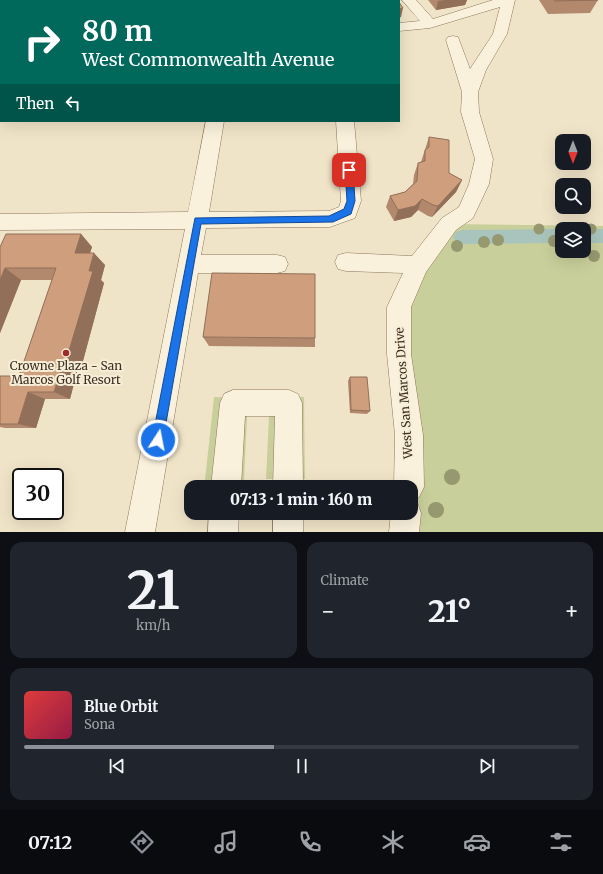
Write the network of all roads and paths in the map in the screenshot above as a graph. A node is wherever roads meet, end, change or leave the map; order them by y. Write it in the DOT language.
graph roads {
  1 [pos="53,0"];
  2 [pos="146,0"];
  3 [pos="409,0"];
  4 [pos="507,0"];
  5 [pos="430,24"];
  6 [pos="402,33"];
  7 [pos="453,40"];
  8 [pos="470,92"];
  9 [pos="215,122"];
  10 [pos="345,122"];
  11 [pos="198,220"];
  12 [pos="0,222"];
  13 [pos="346,262"];
  14 [pos="190,264"];
  15 [pos="277,264"];
  16 [pos="417,266"];
  17 [pos="227,480"];
  18 [pos="288,480"];
  19 [pos="409,480"];
  20 [pos="224,520"];
  21 [pos="288,520"];
  22 [pos="405,520"];
  23 [pos="140,532"];
  24 [pos="223,532"];
  25 [pos="288,532"];
  26 [pos="404,532"];
  1 -- 2 [label="street"];
  3 -- 5 [label="street"];
  4 -- 5 [label="street"];
  4 -- 8 [label="street, West San Marcos Drive"];
  5 -- 6 [label="street"];
  7 -- 8 [label="street"];
  8 -- 16 [label="street, West San Marcos Drive"];
  9 -- 11 [label="street"];
  10 -- 11 [label="street"];
  11 -- 12 [label="street"];
  11 -- 14 [label="street"];
  13 -- 16 [label="street"];
  14 -- 15 [label="street"];
  14 -- 23 [label="street"];
  16 -- 19 [label="street, West San Marcos Drive"];
  17 -- 18 [label="street"];
  20 -- 24 [label="street"];
  21 -- 25 [label="street"];
  22 -- 26 [label="street"];
}
